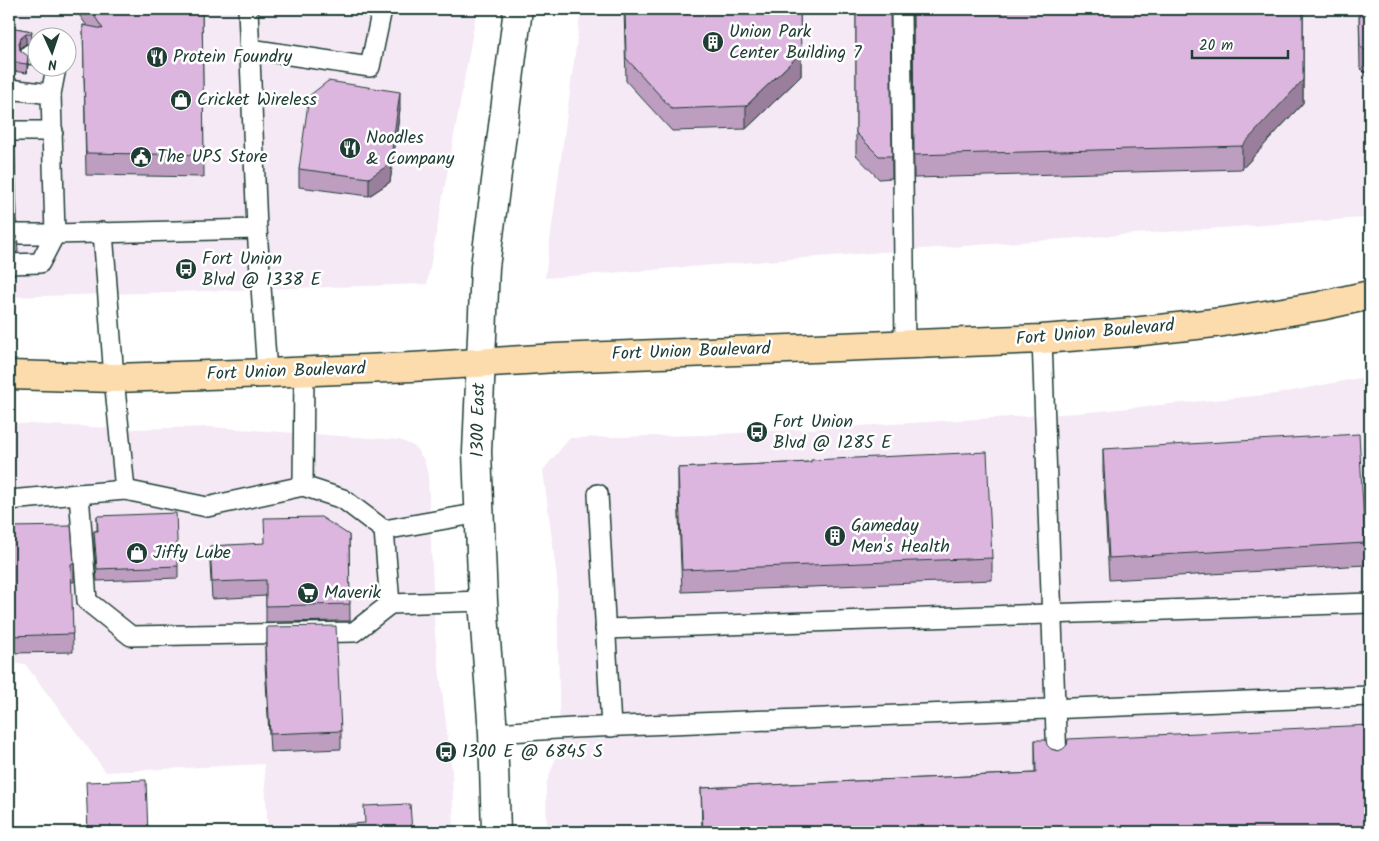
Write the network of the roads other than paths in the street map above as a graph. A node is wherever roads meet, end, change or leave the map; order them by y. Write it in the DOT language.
graph roads {
  1 [pos="248,9"];
  2 [pos="382,9"];
  3 [pos="518,9"];
  4 [pos="901,9"];
  5 [pos="250,49"];
  6 [pos="54,78"];
  7 [pos="9,89"];
  8 [pos="51,94"];
  9 [pos="14,131"];
  10 [pos="52,131"];
  11 [pos="257,229"];
  12 [pos="103,232"];
  13 [pos="17,234"];
  14 [pos="55,234"];
  15 [pos="9,264"];
  16 [pos="1370,295"];
  17 [pos="1042,339"];
  18 [pos="905,345"];
  19 [pos="481,362"];
  20 [pos="304,371"];
  21 [pos="267,373"];
  22 [pos="9,375"];
  23 [pos="114,378"];
  24 [pos="303,486"];
  25 [pos="124,490"];
  26 [pos="79,494"];
  27 [pos="598,494"];
  28 [pos="9,500"];
  29 [pos="480,513"];
  30 [pos="384,530"];
  31 [pos="483,601"];
  32 [pos="1370,603"];
  33 [pos="390,604"];
  34 [pos="1052,614"];
  35 [pos="605,629"];
  36 [pos="1370,696"];
  37 [pos="1055,708"];
  38 [pos="611,727"];
  39 [pos="493,733"];
  40 [pos="1057,762"];
  41 [pos="496,832"];
  1 -- 5 [label="lane"];
  2 -- 5 [label="lane"];
  3 -- 19 [label="main road, 1300 East"];
  4 -- 18 [label="lane"];
  5 -- 11 [label="lane"];
  6 -- 8 [label="lane"];
  7 -- 8 [label="lane"];
  8 -- 10 [label="lane"];
  9 -- 10 [label="lane"];
  10 -- 14 [label="lane"];
  11 -- 12 [label="lane"];
  11 -- 21 [label="lane"];
  12 -- 14 [label="lane"];
  12 -- 23 [label="lane"];
  13 -- 14 [label="lane"];
  14 -- 15 [label="lane"];
  16 -- 17 [label="main road, Fort Union Boulevard"];
  17 -- 18 [label="main road, Fort Union Boulevard"];
  17 -- 34 [label="lane"];
  18 -- 19 [label="main road, Fort Union Boulevard"];
  19 -- 20 [label="main road, Fort Union Boulevard"];
  19 -- 29 [label="main road, 1300 East"];
  20 -- 21 [label="main road, Fort Union Boulevard"];
  20 -- 24 [label="lane"];
  21 -- 23 [label="main road, Fort Union Boulevard"];
  22 -- 23 [label="main road, Fort Union Boulevard"];
  23 -- 25 [label="lane"];
  24 -- 25 [label="lane"];
  24 -- 30 [label="lane"];
  25 -- 26 [label="lane"];
  26 -- 28 [label="lane"];
  26 -- 33 [label="lane"];
  27 -- 35 [label="lane"];
  29 -- 30 [label="lane"];
  29 -- 31 [label="main road, 1300 East"];
  30 -- 33 [label="lane"];
  31 -- 33 [label="lane"];
  31 -- 39 [label="main road, 1300 East"];
  32 -- 34 [label="lane"];
  34 -- 35 [label="lane"];
  34 -- 37 [label="lane"];
  35 -- 38 [label="lane"];
  36 -- 37 [label="lane"];
  37 -- 38 [label="lane"];
  37 -- 40 [label="lane"];
  38 -- 39 [label="lane"];
  39 -- 41 [label="main road, 1300 East"];
}
